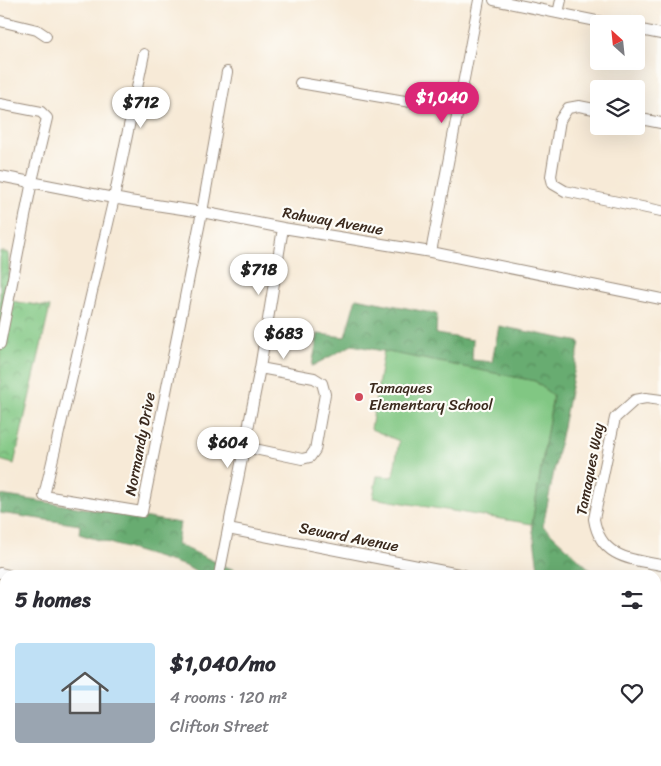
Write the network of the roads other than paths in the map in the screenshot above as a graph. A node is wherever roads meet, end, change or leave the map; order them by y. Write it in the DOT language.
graph roads {
  1 [pos="479,0"];
  2 [pos="494,0"];
  3 [pos="561,0"];
  4 [pos="558,14"];
  5 [pos="590,20"];
  6 [pos="0,21"];
  7 [pos="645,31"];
  8 [pos="661,34"];
  9 [pos="46,36"];
  10 [pos="144,54"];
  11 [pos="227,72"];
  12 [pos="300,83"];
  13 [pos="0,104"];
  14 [pos="590,108"];
  15 [pos="457,110"];
  16 [pos="645,120"];
  17 [pos="661,123"];
  18 [pos="0,176"];
  19 [pos="32,181"];
  20 [pos="114,198"];
  21 [pos="661,211"];
  22 [pos="202,212"];
  23 [pos="283,228"];
  24 [pos="432,252"];
  25 [pos="661,299"];
  26 [pos="0,344"];
  27 [pos="260,368"];
  28 [pos="661,400"];
  29 [pos="245,447"];
  30 [pos="228,529"];
  31 [pos="661,564"];
  32 [pos="220,570"];
  33 [pos="438,570"];
  1 -- 15 [label="street"];
  2 -- 4 [label="street"];
  3 -- 4 [label="street"];
  4 -- 5 [label="street"];
  6 -- 9 [label="street"];
  7 -- 8 [label="street"];
  10 -- 20 [label="street"];
  11 -- 22 [label="street, Normandy Drive"];
  12 -- 15 [label="street"];
  13 -- 19 [label="street"];
  14 -- 21 [label="street"];
  15 -- 24 [label="street"];
  16 -- 17 [label="street"];
  18 -- 19 [label="street, Rahway Avenue"];
  19 -- 20 [label="street, Rahway Avenue"];
  19 -- 26 [label="street"];
  20 -- 22 [label="street, Rahway Avenue"];
  20 -- 22 [label="street, Normandy Drive"];
  22 -- 23 [label="street, Rahway Avenue"];
  23 -- 24 [label="street, Rahway Avenue"];
  23 -- 27 [label="street"];
  24 -- 25 [label="street, Rahway Avenue"];
  27 -- 29 [label="street"];
  27 -- 29 [label="street"];
  28 -- 31 [label="street, Tamaques Way"];
  29 -- 30 [label="street"];
  30 -- 32 [label="street"];
  30 -- 33 [label="street, Seward Avenue"];
}
